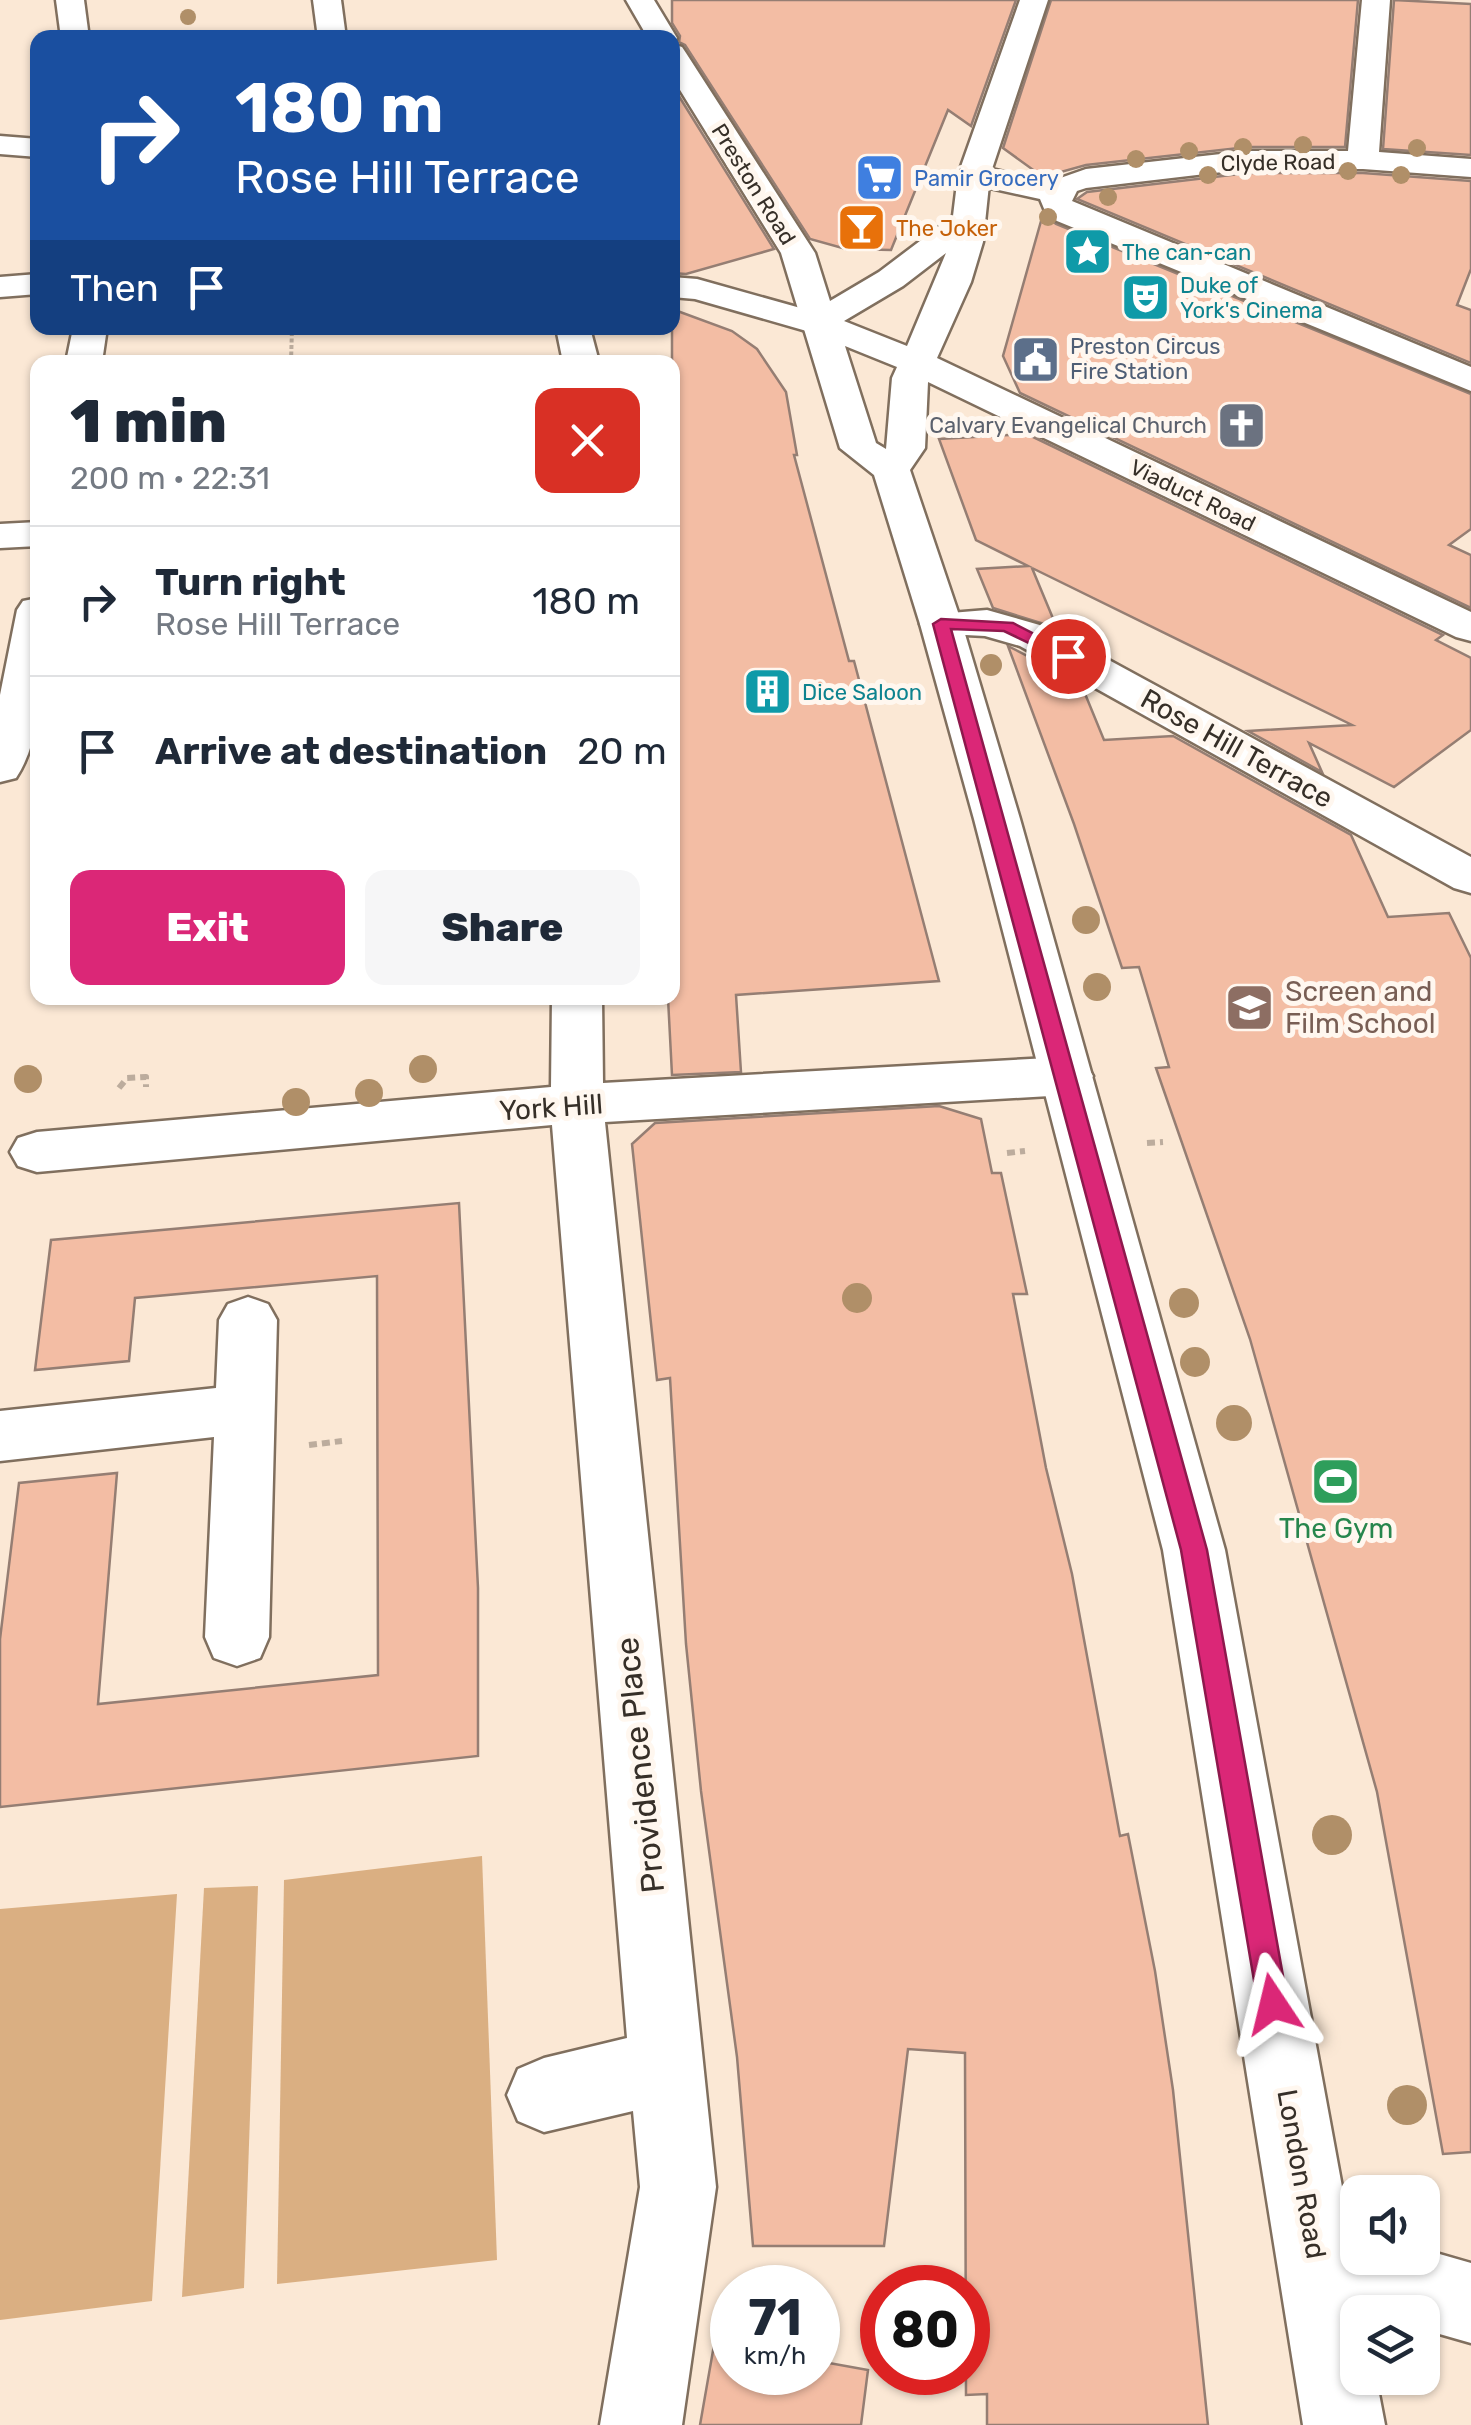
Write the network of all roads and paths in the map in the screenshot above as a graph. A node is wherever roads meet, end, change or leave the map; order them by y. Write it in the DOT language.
graph roads {
  1 [pos="70,0"];
  2 [pos="328,0"];
  3 [pos="640,0"];
  4 [pos="1034,0"];
  5 [pos="1376,0"];
  6 [pos="74,30"];
  7 [pos="331,30"];
  8 [pos="658,30"];
  9 [pos="680,66"];
  10 [pos="0,145"];
  11 [pos="30,147"];
  12 [pos="1364,160"];
  13 [pos="1471,168"];
  14 [pos="974,175"];
  15 [pos="1070,186"];
  16 [pos="969,220"];
  17 [pos="30,285"];
  18 [pos="0,287"];
  19 [pos="680,287"];
  20 [pos="817,324"];
  21 [pos="916,362"];
  22 [pos="1471,380"];
  23 [pos="891,470"];
  24 [pos="30,534"];
  25 [pos="0,536"];
  26 [pos="941,624"];
  27 [pos="1471,628"];
  28 [pos="30,657"];
  29 [pos="0,768"];
  30 [pos="1471,876"];
  31 [pos="577,1005"];
  32 [pos="1066,1076"];
  33 [pos="577,1104"];
  34 [pos="36,1152"];
  35 [pos="248,1320"];
  36 [pos="246,1409"];
  37 [pos="0,1436"];
  38 [pos="237,1637"];
  39 [pos="669,2066"];
  40 [pos="544,2095"];
  41 [pos="1319,2269"];
  42 [pos="1471,2303"];
  43 [pos="641,2425"];
  44 [pos="1344,2425"];
  1 -- 6 [label="main road"];
  2 -- 7 [label="main road"];
  3 -- 8 [label="main road"];
  4 -- 14 [label="main road"];
  5 -- 12 [label="main road"];
  9 -- 20 [label="main road, Preston Road"];
  10 -- 11 [label="main road"];
  12 -- 13 [label="main road, Clyde Road"];
  12 -- 15 [label="main road, Clyde Road"];
  14 -- 15 [label="main road"];
  14 -- 16 [label="main road"];
  15 -- 22 [label="main road"];
  16 -- 20 [label="main road"];
  16 -- 21 [label="main road"];
  17 -- 18 [label="main road"];
  19 -- 20 [label="main road, Viaduct Road"];
  20 -- 21 [label="main road, Viaduct Road"];
  20 -- 23 [label="main road"];
  21 -- 23 [label="main road"];
  21 -- 27 [label="main road, Viaduct Road"];
  23 -- 26 [label="main road, London Road"];
  24 -- 25 [label="main road"];
  26 -- 30 [label="main road, Rose Hill Terrace"];
  26 -- 32 [label="main road, London Road"];
  28 -- 29 [label="main road"];
  31 -- 33 [label="main road, Providence Place"];
  32 -- 33 [label="main road, York Hill"];
  32 -- 41 [label="main road, London Road"];
  33 -- 34 [label="main road, York Hill"];
  33 -- 39 [label="main road, Providence Place"];
  35 -- 36 [label="main road"];
  36 -- 37 [label="main road"];
  36 -- 38 [label="main road"];
  39 -- 40 [label="main road"];
  39 -- 43 [label="main road, Providence Place"];
  41 -- 42 [label="main road"];
  41 -- 44 [label="main road, London Road"];
}
